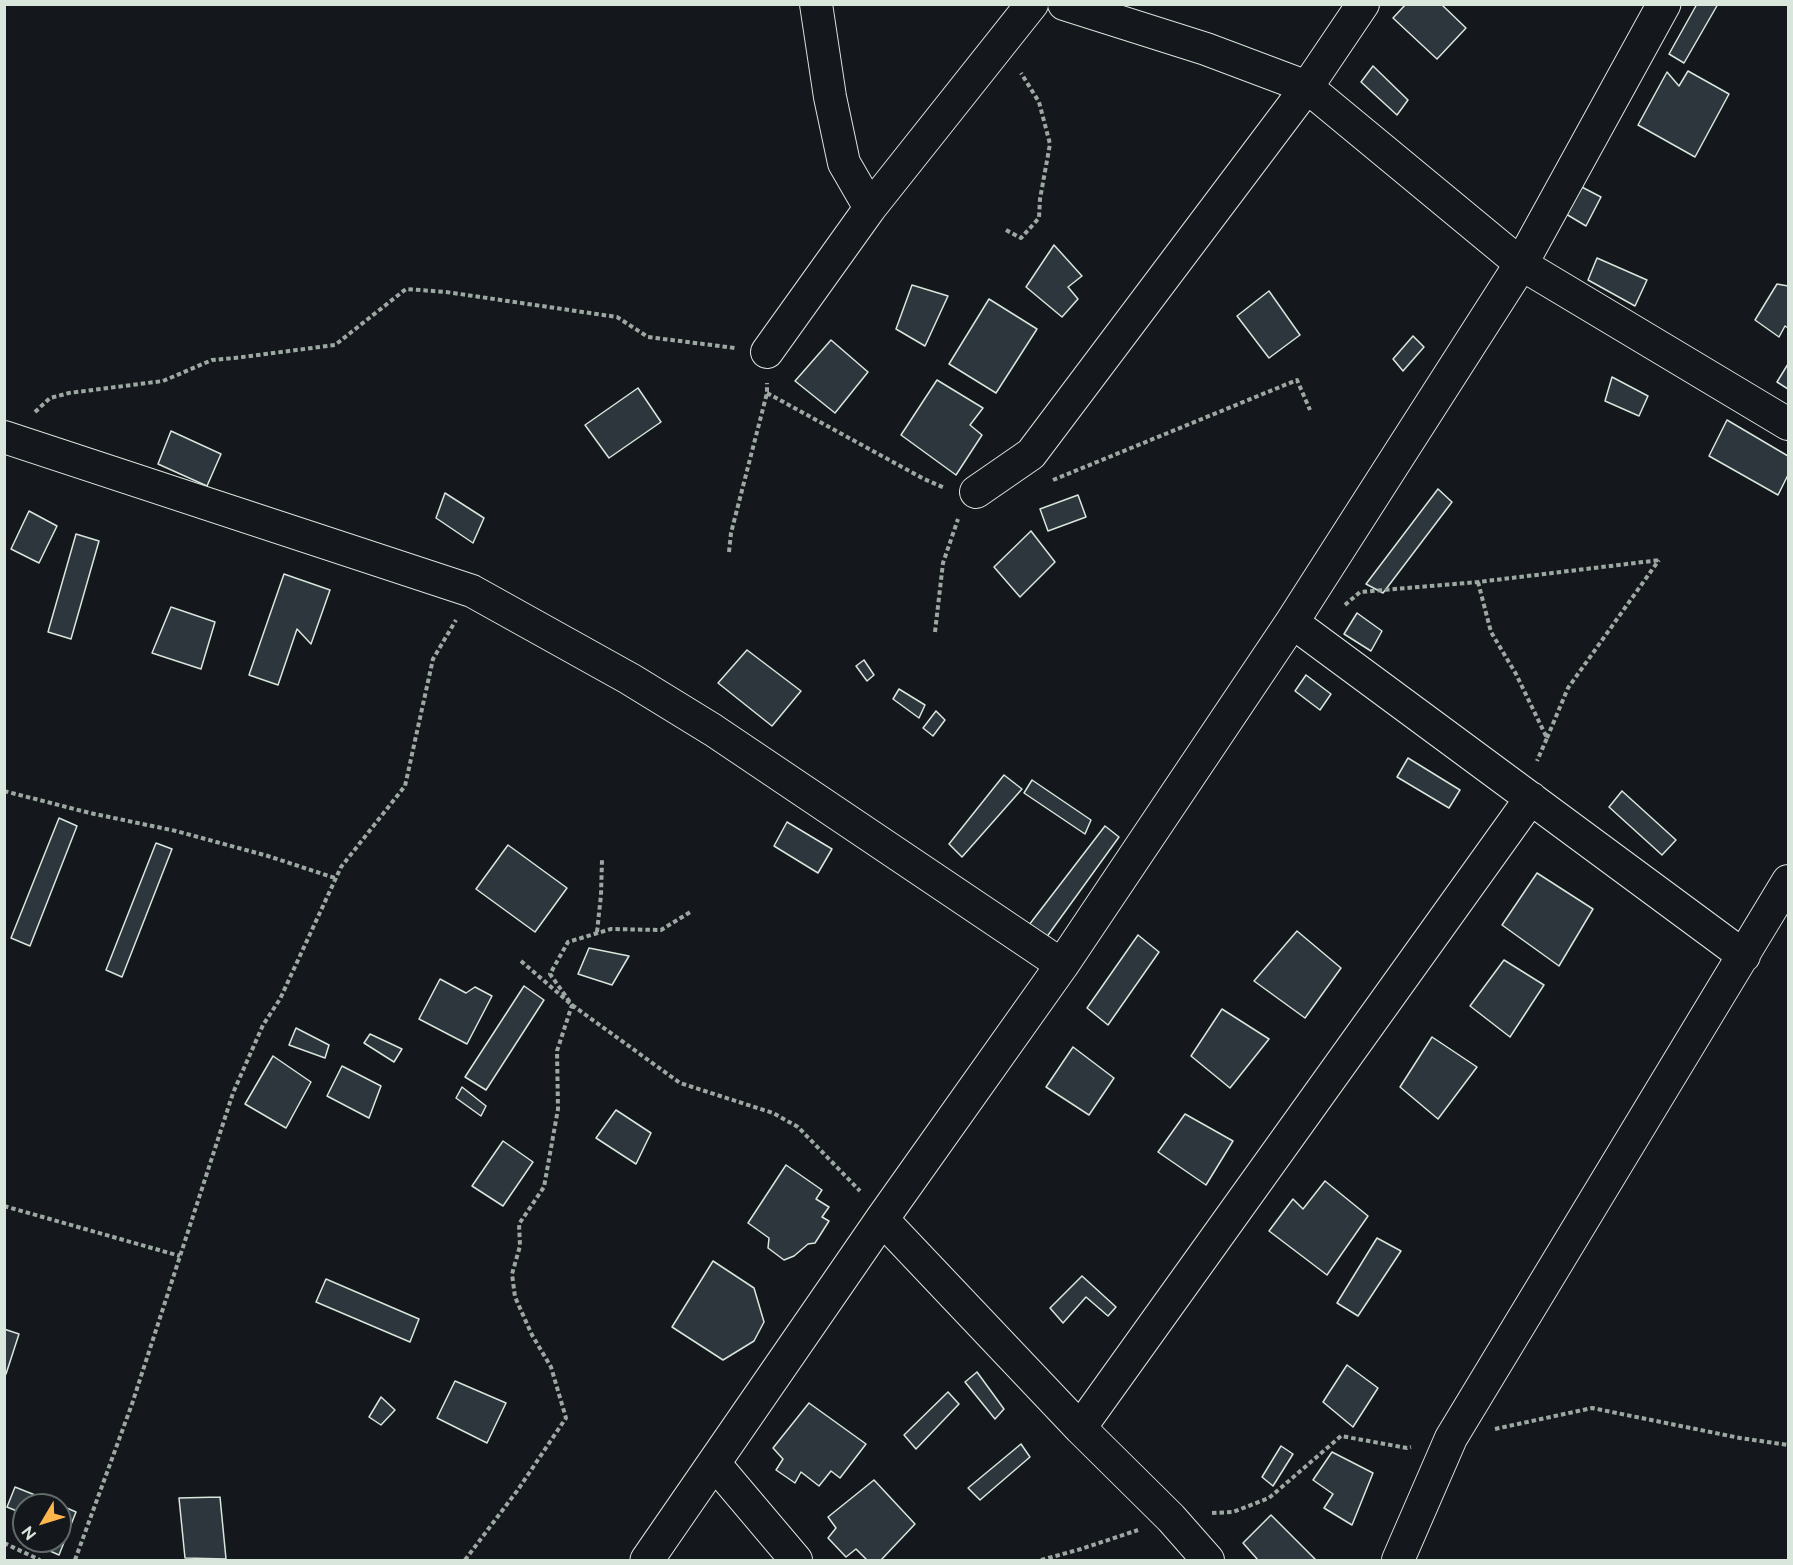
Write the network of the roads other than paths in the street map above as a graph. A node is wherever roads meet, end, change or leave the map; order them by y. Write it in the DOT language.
graph roads {
  1 [pos="816,4"];
  2 [pos="1032,4"];
  3 [pos="1064,4"];
  4 [pos="1363,4"];
  5 [pos="1664,4"];
  6 [pos="1307,87"];
  7 [pos="870,208"];
  8 [pos="1521,264"];
  9 [pos="767,352"];
  10 [pos="1788,424"];
  11 [pos="5,438"];
  12 [pos="970,505"];
  13 [pos="1301,629"];
  14 [pos="1527,795"];
  15 [pos="1788,880"];
  16 [pos="1744,956"];
  17 [pos="1062,965"];
  18 [pos="873,1207"];
  19 [pos="1080,1428"];
  20 [pos="714,1463"];
  21 [pos="647,1560"];
  22 [pos="796,1560"];
  23 [pos="1208,1560"];
  24 [pos="1398,1560"];
  1 -- 7 [label="street"];
  2 -- 7 [label="street"];
  3 -- 6 [label="street"];
  4 -- 6 [label="street"];
  5 -- 8 [label="street"];
  6 -- 8 [label="street"];
  6 -- 12 [label="street"];
  7 -- 9 [label="street"];
  8 -- 10 [label="street"];
  8 -- 13 [label="street"];
  11 -- 17 [label="street"];
  13 -- 14 [label="street"];
  13 -- 17 [label="street"];
  14 -- 16 [label="street"];
  14 -- 19 [label="street"];
  15 -- 16 [label="street"];
  16 -- 24 [label="street"];
  17 -- 18 [label="street"];
  18 -- 19 [label="street"];
  18 -- 20 [label="street"];
  19 -- 23 [label="street"];
  20 -- 21 [label="street"];
  20 -- 22 [label="street"];
}
